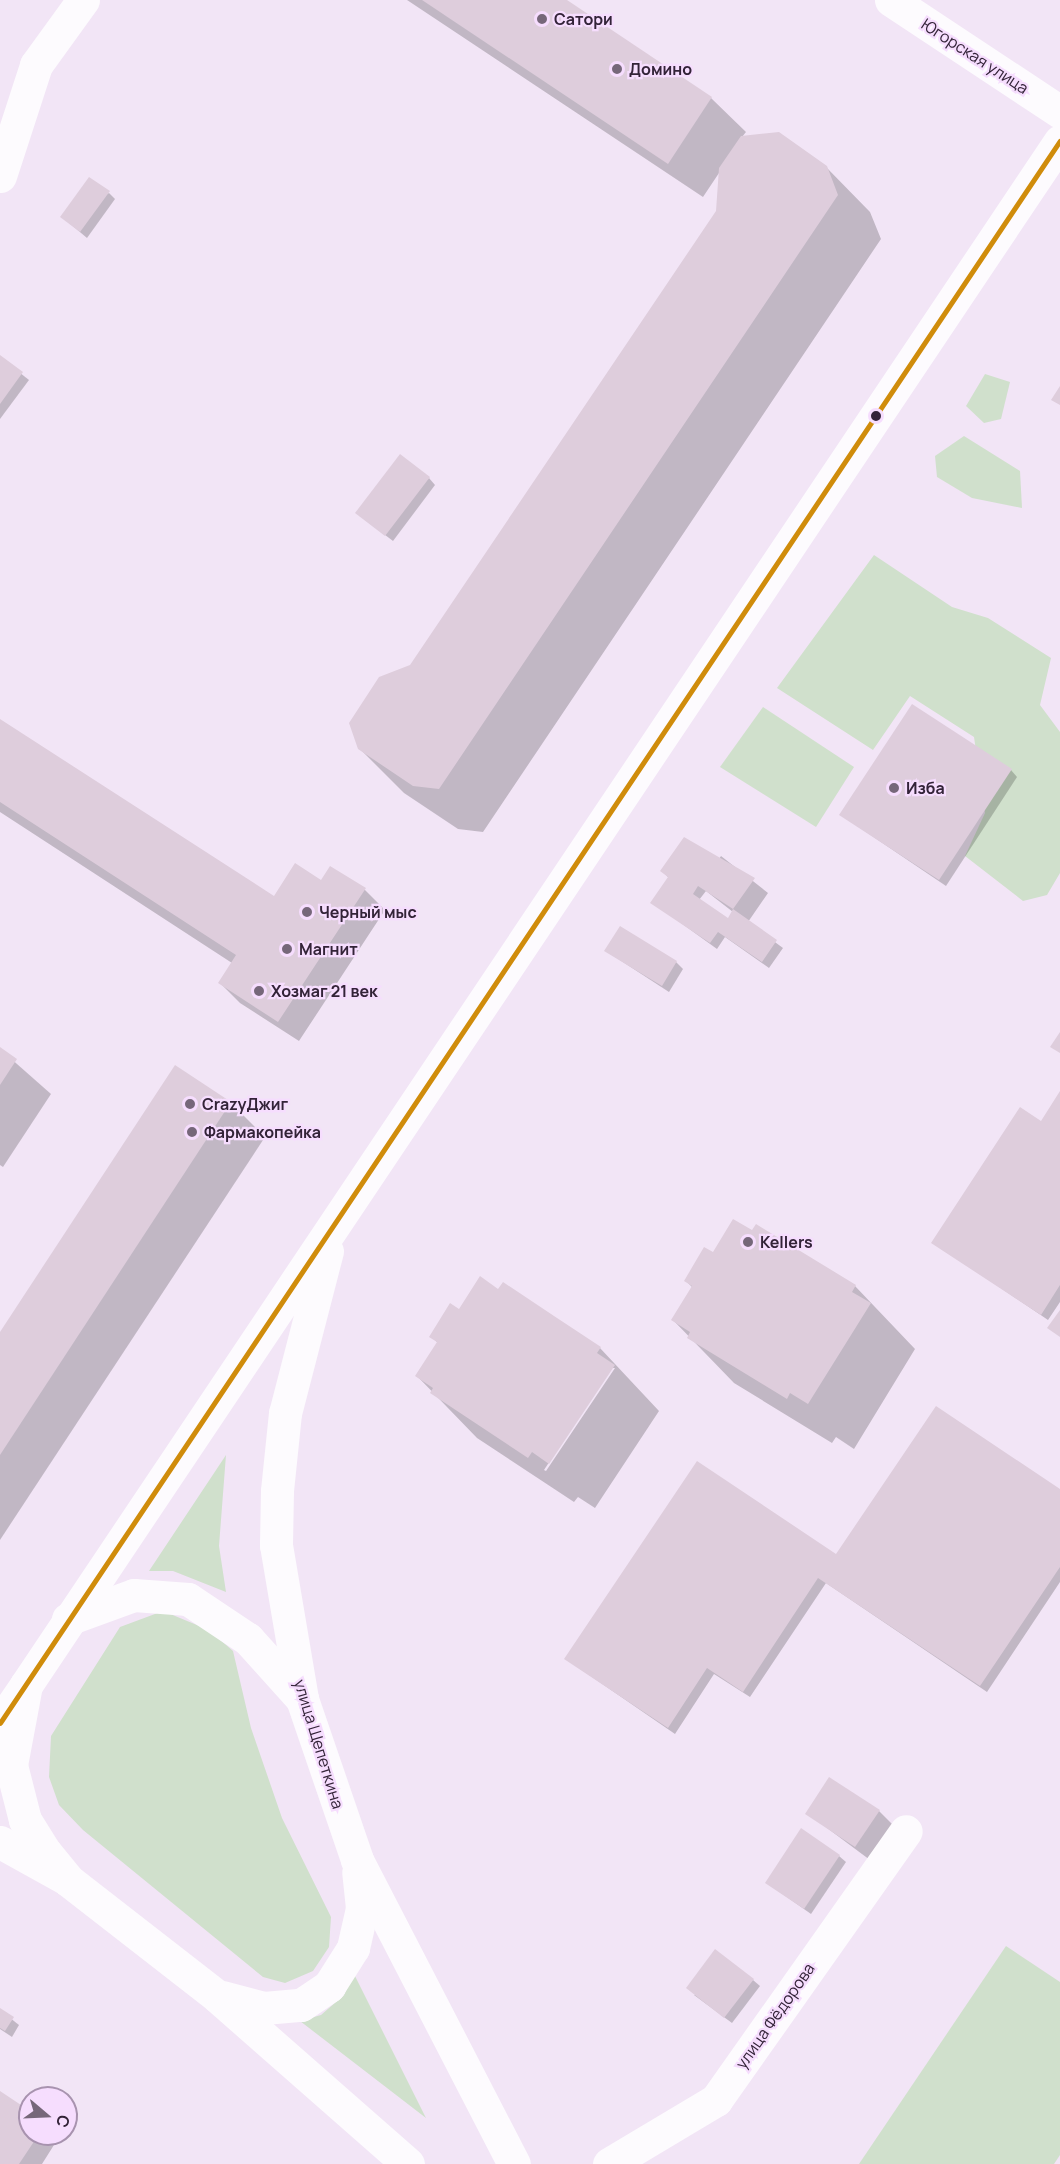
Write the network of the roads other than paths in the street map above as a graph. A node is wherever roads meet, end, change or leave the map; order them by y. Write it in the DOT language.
graph roads {
  1 [pos="83,0"];
  2 [pos="891,0"];
  3 [pos="1060,112"];
  4 [pos="1060,141"];
  5 [pos="0,176"];
  6 [pos="336,1221"];
  7 [pos="68,1619"];
  8 [pos="26,1685"];
  9 [pos="302,1699"];
  10 [pos="0,1723"];
  11 [pos="906,1831"];
  12 [pos="0,1842"];
  13 [pos="357,1860"];
  14 [pos="68,1880"];
  15 [pos="217,1996"];
  16 [pos="408,2164"];
  17 [pos="514,2164"];
  18 [pos="609,2164"];
  1 -- 5 [label="main road"];
  2 -- 3 [label="main road, Югорская улица"];
  4 -- 6 [label="main road"];
  6 -- 7 [label="main road"];
  6 -- 9 [label="main road, улица Щепеткина"];
  7 -- 8 [label="main road"];
  7 -- 9 [label="main road"];
  8 -- 10 [label="main road"];
  8 -- 14 [label="main road"];
  9 -- 13 [label="main road, улица Щепеткина"];
  11 -- 18 [label="main road, улица Фёдорова"];
  12 -- 14 [label="main road"];
  13 -- 15 [label="main road"];
  13 -- 17 [label="main road, улица Щепеткина"];
  14 -- 15 [label="main road"];
  15 -- 16 [label="main road"];
}
